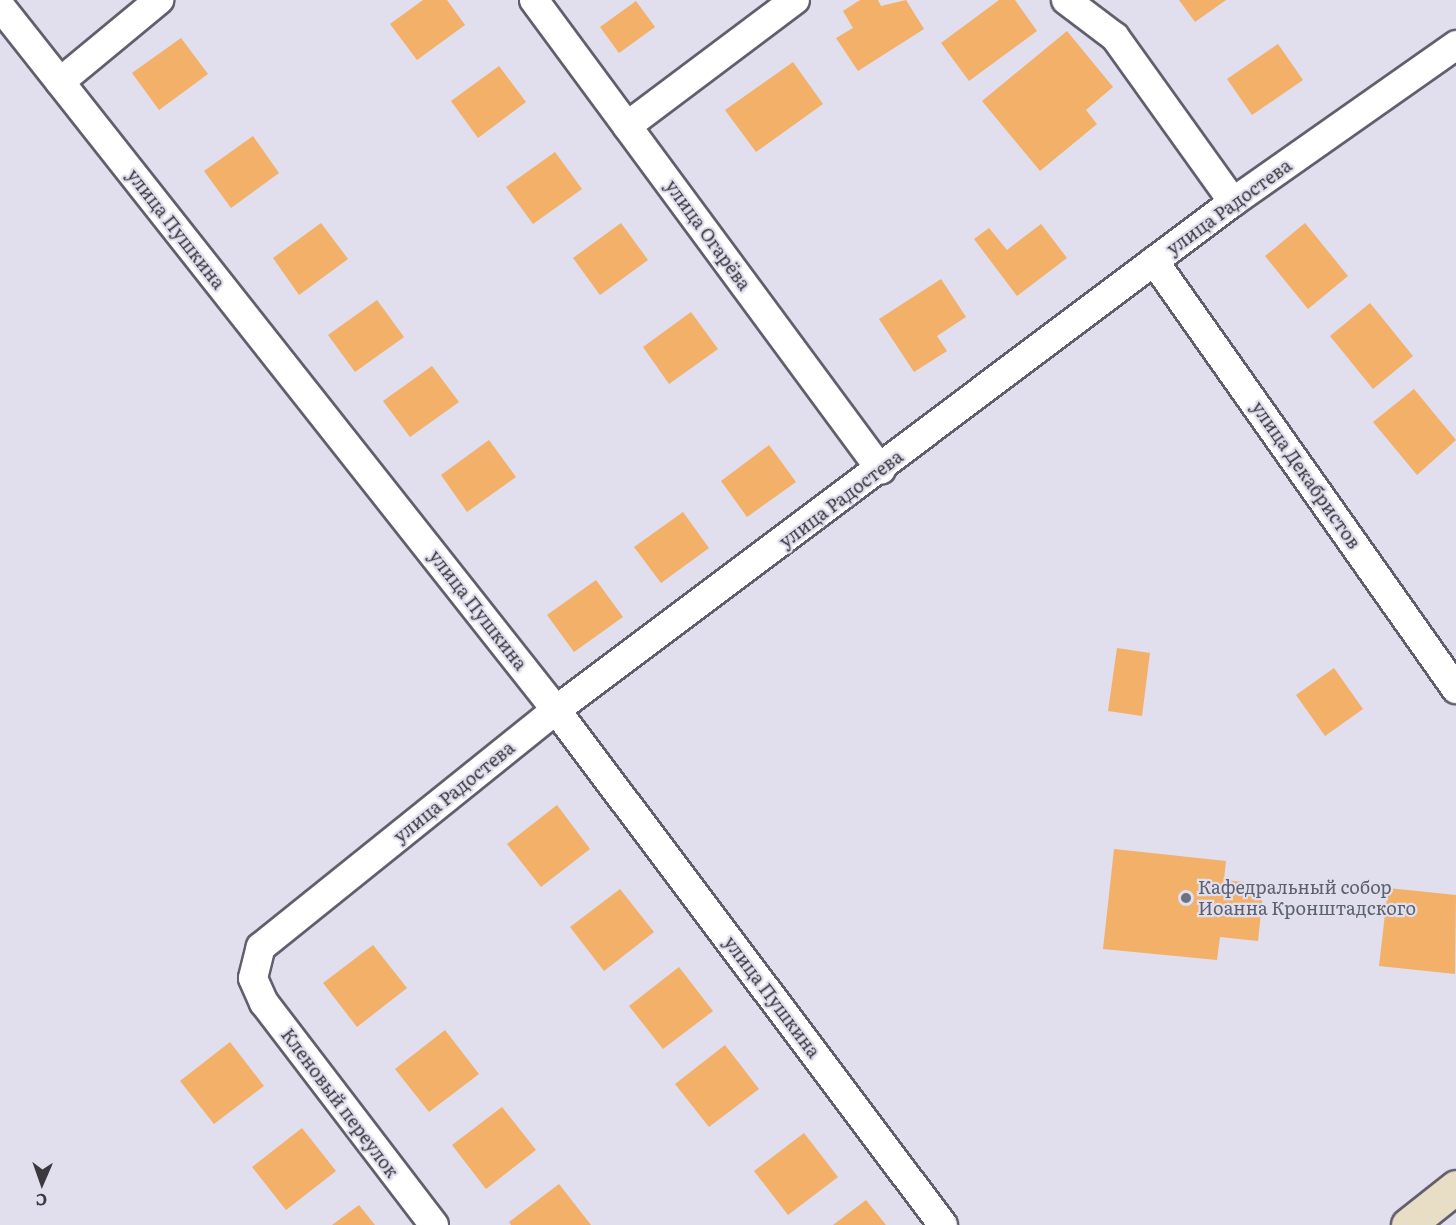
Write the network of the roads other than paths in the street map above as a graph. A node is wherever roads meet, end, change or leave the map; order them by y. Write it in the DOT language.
graph roads {
  1 [pos="159,0"];
  2 [pos="534,0"];
  3 [pos="795,0"];
  4 [pos="1065,0"];
  5 [pos="0,6"];
  6 [pos="1456,45"];
  7 [pos="60,82"];
  8 [pos="627,126"];
  9 [pos="1233,202"];
  10 [pos="1154,261"];
  11 [pos="881,470"];
  12 [pos="1456,689"];
  13 [pos="556,710"];
  14 [pos="253,978"];
  15 [pos="1456,1187"];
  16 [pos="434,1225"];
  17 [pos="942,1225"];
  18 [pos="1408,1225"];
  1 -- 7 [label="street"];
  2 -- 8 [label="street, улица Огарёва"];
  3 -- 8 [label="street"];
  4 -- 9 [label="street"];
  5 -- 7 [label="street, улица Пушкина"];
  6 -- 9 [label="street, улица Радостева"];
  7 -- 13 [label="street, улица Пушкина"];
  8 -- 11 [label="street, улица Огарёва"];
  9 -- 10 [label="street, улица Радостева"];
  10 -- 11 [label="street, улица Радостева"];
  10 -- 12 [label="street, улица Декабристов"];
  11 -- 13 [label="street, улица Радостева"];
  13 -- 14 [label="street, улица Радостева"];
  13 -- 17 [label="street, улица Пушкина"];
  14 -- 16 [label="street, Кленовый переулок"];
  15 -- 18 [label="street"];
}
